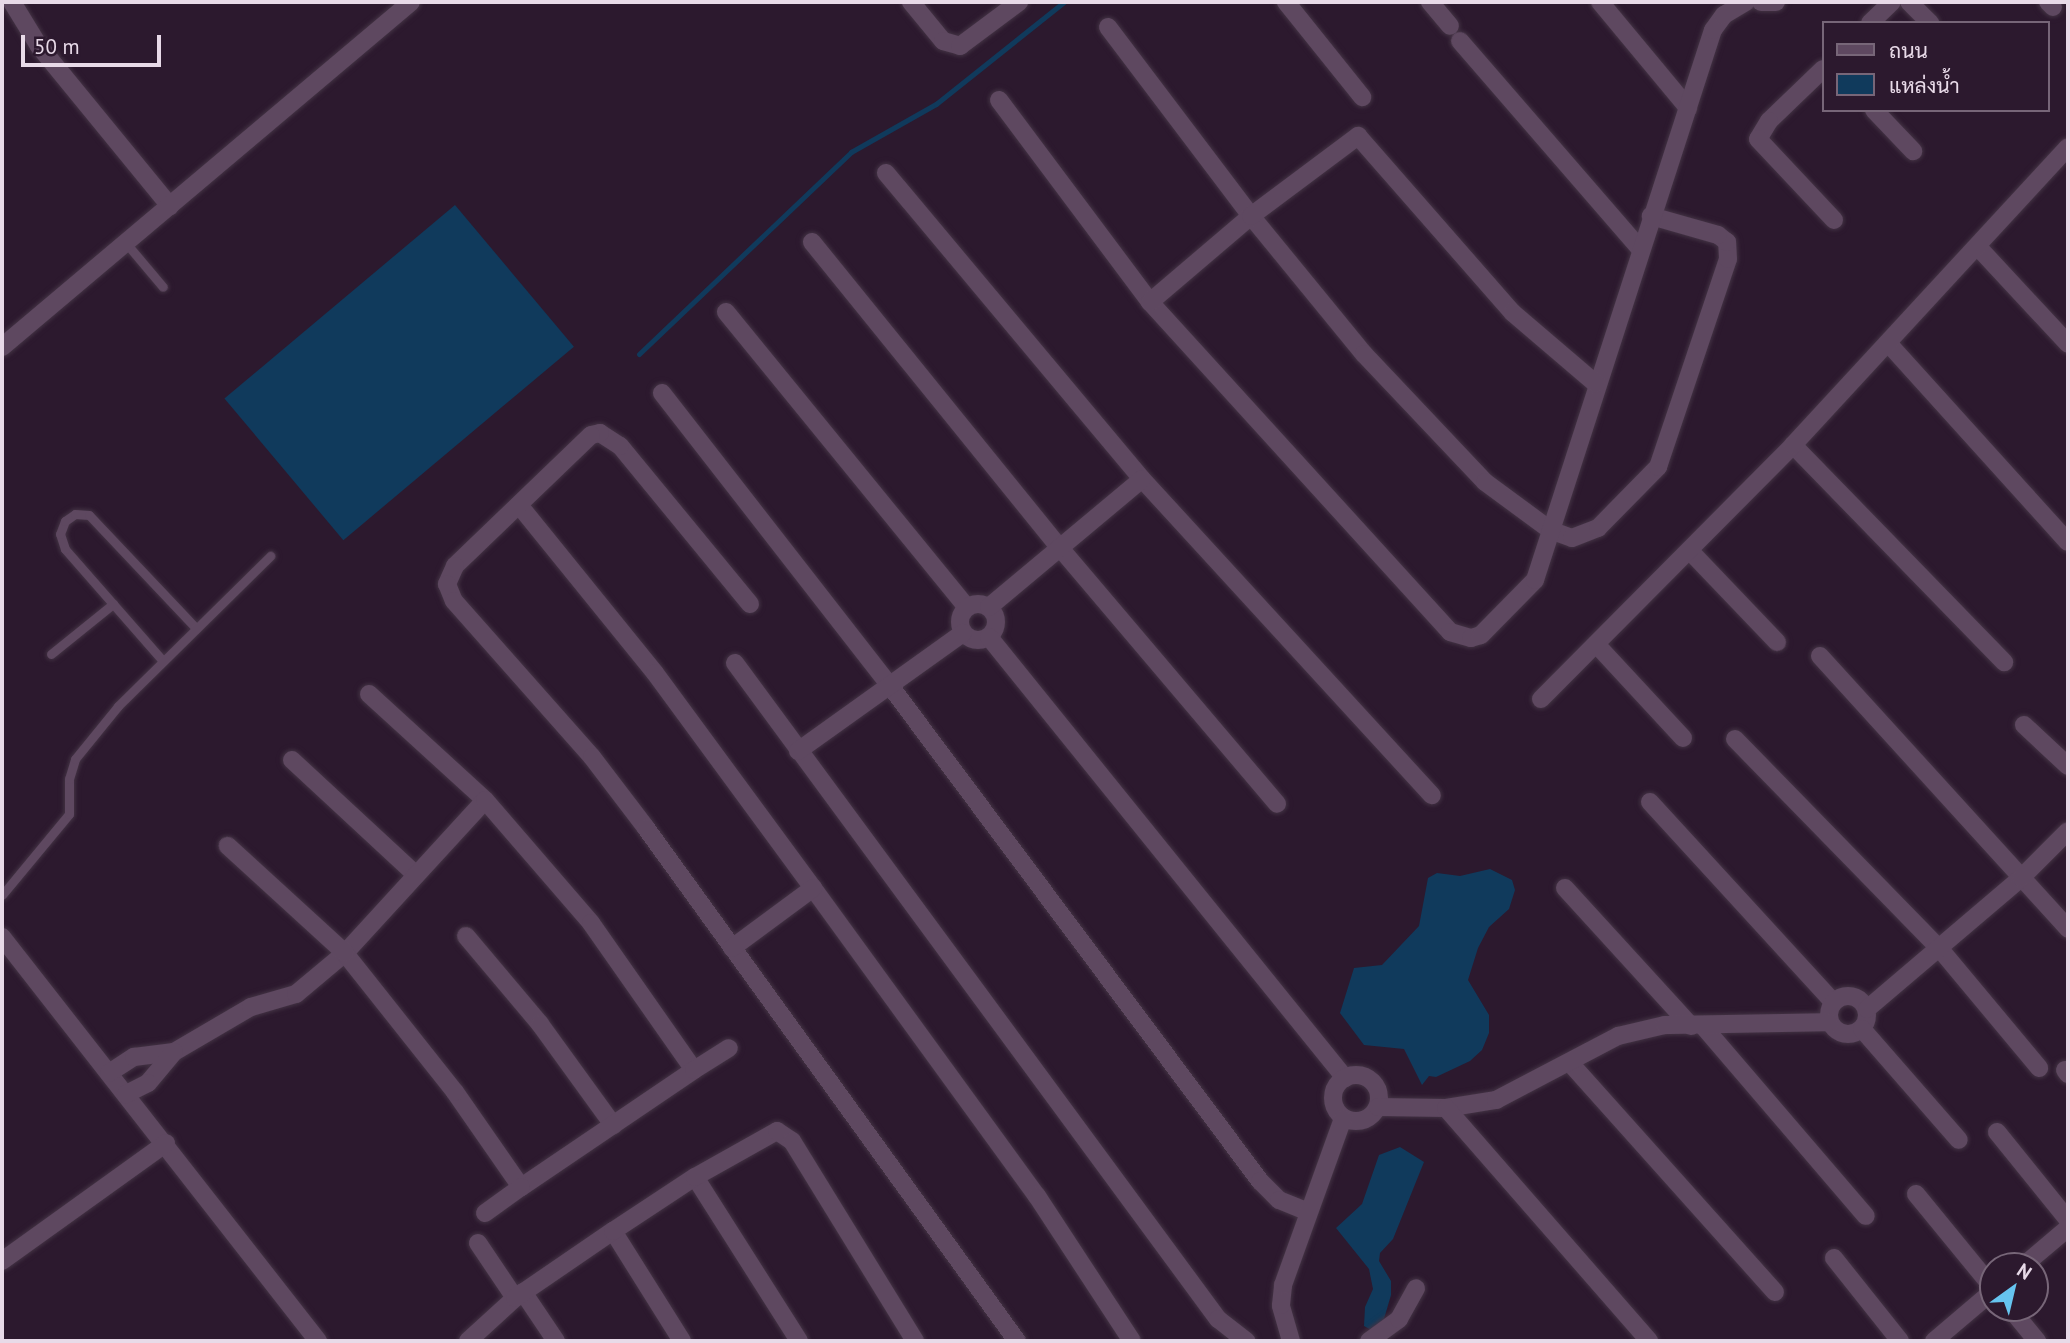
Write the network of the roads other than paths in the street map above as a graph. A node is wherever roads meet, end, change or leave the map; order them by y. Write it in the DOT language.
graph roads {
  1 [pos="12,2"];
  2 [pos="411,2"];
  3 [pos="911,2"];
  4 [pos="1019,2"];
  5 [pos="1286,2"];
  6 [pos="1430,2"];
  7 [pos="1600,2"];
  8 [pos="1746,2"];
  9 [pos="1761,2"];
  10 [pos="1776,2"];
  11 [pos="1892,2"];
  12 [pos="1909,2"];
  13 [pos="1872,21"];
  14 [pos="1928,21"];
  15 [pos="1108,27"];
  16 [pos="1822,70"];
  17 [pos="1362,97"];
  18 [pos="999,100"];
  19 [pos="1688,107"];
  20 [pos="1876,112"];
  21 [pos="2068,147"];
  22 [pos="1913,151"];
  23 [pos="886,173"];
  24 [pos="170,206"];
  25 [pos="1251,216"];
  26 [pos="1651,216"];
  27 [pos="1834,220"];
  28 [pos="812,242"];
  29 [pos="126,243"];
  30 [pos="1978,247"];
  31 [pos="1640,249"];
  32 [pos="163,287"];
  33 [pos="1150,302"];
  34 [pos="726,312"];
  35 [pos="1888,343"];
  36 [pos="2068,344"];
  37 [pos="2,347"];
  38 [pos="1596,384"];
  39 [pos="662,393"];
  40 [pos="1793,445"];
  41 [pos="1142,479"];
  42 [pos="519,505"];
  43 [pos="1550,530"];
  44 [pos="2068,541"];
  45 [pos="1061,549"];
  46 [pos="1690,551"];
  47 [pos="270,556"];
  48 [pos="113,604"];
  49 [pos="750,604"];
  50 [pos="967,607"];
  51 [pos="989,607"];
  52 [pos="196,628"];
  53 [pos="963,633"];
  54 [pos="989,637"];
  55 [pos="1777,642"];
  56 [pos="1597,644"];
  57 [pos="51,654"];
  58 [pos="1820,656"];
  59 [pos="163,661"];
  60 [pos="735,663"];
  61 [pos="2004,663"];
  62 [pos="891,687"];
  63 [pos="369,694"];
  64 [pos="1541,699"];
  65 [pos="2024,725"];
  66 [pos="1683,738"];
  67 [pos="1735,738"];
  68 [pos="798,751"];
  69 [pos="292,760"];
  70 [pos="2068,766"];
  71 [pos="1432,795"];
  72 [pos="485,800"];
  73 [pos="1650,802"];
  74 [pos="1278,804"];
  75 [pos="2068,831"];
  76 [pos="228,846"];
  77 [pos="416,875"];
  78 [pos="2021,878"];
  79 [pos="813,888"];
  80 [pos="1564,888"];
  81 [pos="2,895"];
  82 [pos="2068,929"];
  83 [pos="466,936"];
  84 [pos="2,937"];
  85 [pos="732,948"];
  86 [pos="1940,949"];
  87 [pos="345,953"];
  88 [pos="1833,1002"];
  89 [pos="1867,1009"];
  90 [pos="1829,1022"];
  91 [pos="1697,1026"];
  92 [pos="1862,1028"];
  93 [pos="729,1048"];
  94 [pos="174,1052"];
  95 [pos="1571,1065"];
  96 [pos="2039,1068"];
  97 [pos="694,1070"];
  98 [pos="109,1073"];
  99 [pos="1345,1078"];
  100 [pos="126,1094"];
  101 [pos="1378,1107"];
  102 [pos="1446,1108"];
  103 [pos="1343,1118"];
  104 [pos="613,1125"];
  105 [pos="1997,1132"];
  106 [pos="1959,1140"];
  107 [pos="166,1143"];
  108 [pos="695,1177"];
  109 [pos="521,1187"];
  110 [pos="1916,1194"];
  111 [pos="1308,1212"];
  112 [pos="485,1213"];
  113 [pos="1866,1216"];
  114 [pos="2068,1220"];
  115 [pos="2068,1228"];
  116 [pos="613,1231"];
  117 [pos="478,1242"];
  118 [pos="2040,1252"];
  119 [pos="1834,1258"];
  120 [pos="2,1262"];
  121 [pos="1979,1272"];
  122 [pos="1416,1288"];
  123 [pos="1775,1292"];
  124 [pos="519,1295"];
  125 [pos="1979,1301"];
  126 [pos="2021,1322"];
  127 [pos="1285,1340"];
  128 [pos="318,1341"];
  129 [pos="468,1341"];
  130 [pos="556,1341"];
  131 [pos="682,1341"];
  132 [pos="799,1341"];
  133 [pos="915,1341"];
  134 [pos="1017,1341"];
  135 [pos="1132,1341"];
  136 [pos="1246,1341"];
  137 [pos="1369,1341"];
  138 [pos="1649,1341"];
  139 [pos="1900,1341"];
  140 [pos="1934,1341"];
  141 [pos="2037,1341"];
  1 -- 24 [label="street"];
  2 -- 24 [label="street"];
  3 -- 4 [label="street"];
  5 -- 17 [label="street"];
  6 -- 31 [label="street"];
  7 -- 19 [label="street"];
  8 -- 19 [label="street"];
  9 -- 10 [label="street"];
  11 -- 13 [label="street"];
  12 -- 14 [label="street"];
  15 -- 25 [label="street"];
  16 -- 27 [label="street"];
  18 -- 33 [label="street"];
  19 -- 26 [label="street"];
  20 -- 22 [label="street"];
  21 -- 30 [label="street"];
  23 -- 41 [label="street"];
  24 -- 29 [label="street"];
  25 -- 33 [label="street"];
  25 -- 38 [label="street"];
  25 -- 43 [label="street"];
  26 -- 31 [label="street"];
  26 -- 43 [label="street"];
  28 -- 45 [label="street"];
  29 -- 32 [label="lane"];
  29 -- 37 [label="street"];
  30 -- 35 [label="street"];
  30 -- 36 [label="street"];
  31 -- 38 [label="street"];
  33 -- 43 [label="street"];
  34 -- 50 [label="street"];
  35 -- 40 [label="street"];
  35 -- 44 [label="street"];
  38 -- 43 [label="street"];
  39 -- 62 [label="street"];
  40 -- 46 [label="street"];
  40 -- 61 [label="street"];
  41 -- 45 [label="street"];
  41 -- 71 [label="street"];
  42 -- 49 [label="street"];
  42 -- 79 [label="street"];
  42 -- 85 [label="street"];
  45 -- 51 [label="street"];
  45 -- 74 [label="street"];
  46 -- 55 [label="street"];
  46 -- 56 [label="street"];
  47 -- 52 [label="lane"];
  48 -- 52 [label="lane"];
  48 -- 57 [label="lane"];
  48 -- 59 [label="lane"];
  50 -- 51 [label="street"];
  50 -- 53 [label="street"];
  51 -- 54 [label="street"];
  52 -- 59 [label="lane"];
  53 -- 54 [label="street"];
  53 -- 62 [label="street"];
  54 -- 99 [label="street"];
  56 -- 64 [label="street"];
  56 -- 66 [label="street"];
  58 -- 78 [label="street"];
  59 -- 81 [label="lane"];
  60 -- 68 [label="street"];
  62 -- 68 [label="street"];
  62 -- 111 [label="street"];
  63 -- 72 [label="street"];
  65 -- 70 [label="street"];
  67 -- 86 [label="street"];
  68 -- 136 [label="street"];
  69 -- 77 [label="street"];
  72 -- 77 [label="street"];
  72 -- 97 [label="street"];
  73 -- 88 [label="street"];
  75 -- 78 [label="street"];
  76 -- 87 [label="street"];
  77 -- 87 [label="street"];
  78 -- 82 [label="street"];
  78 -- 86 [label="street"];
  79 -- 85 [label="street"];
  79 -- 135 [label="street"];
  80 -- 91 [label="street"];
  83 -- 104 [label="street"];
  84 -- 98 [label="street"];
  85 -- 134 [label="street"];
  86 -- 89 [label="street"];
  86 -- 96 [label="street"];
  87 -- 94 [label="street"];
  87 -- 109 [label="street"];
  88 -- 89 [label="street"];
  88 -- 90 [label="street"];
  89 -- 92 [label="street"];
  90 -- 91 [label="street"];
  90 -- 92 [label="street"];
  91 -- 95 [label="street"];
  91 -- 113 [label="street"];
  92 -- 106 [label="street"];
  93 -- 97 [label="street"];
  94 -- 98 [label="street"];
  94 -- 100 [label="street"];
  95 -- 102 [label="street"];
  95 -- 123 [label="street"];
  97 -- 104 [label="street"];
  98 -- 100 [label="street"];
  99 -- 101 [label="street"];
  99 -- 103 [label="street"];
  100 -- 107 [label="street"];
  101 -- 102 [label="street"];
  101 -- 103 [label="street"];
  102 -- 138 [label="street"];
  103 -- 111 [label="street"];
  104 -- 109 [label="street"];
  105 -- 114 [label="street"];
  107 -- 120 [label="street"];
  107 -- 128 [label="street"];
  108 -- 116 [label="street"];
  108 -- 132 [label="street"];
  108 -- 133 [label="street"];
  109 -- 112 [label="street"];
  110 -- 121 [label="street"];
  111 -- 127 [label="street"];
  115 -- 118 [label="street"];
  116 -- 124 [label="street"];
  116 -- 131 [label="street"];
  117 -- 124 [label="street"];
  119 -- 139 [label="street"];
  122 -- 137 [label="street"];
  124 -- 129 [label="street"];
  124 -- 130 [label="street"];
  125 -- 140 [label="street"];
  126 -- 141 [label="street"];
}
